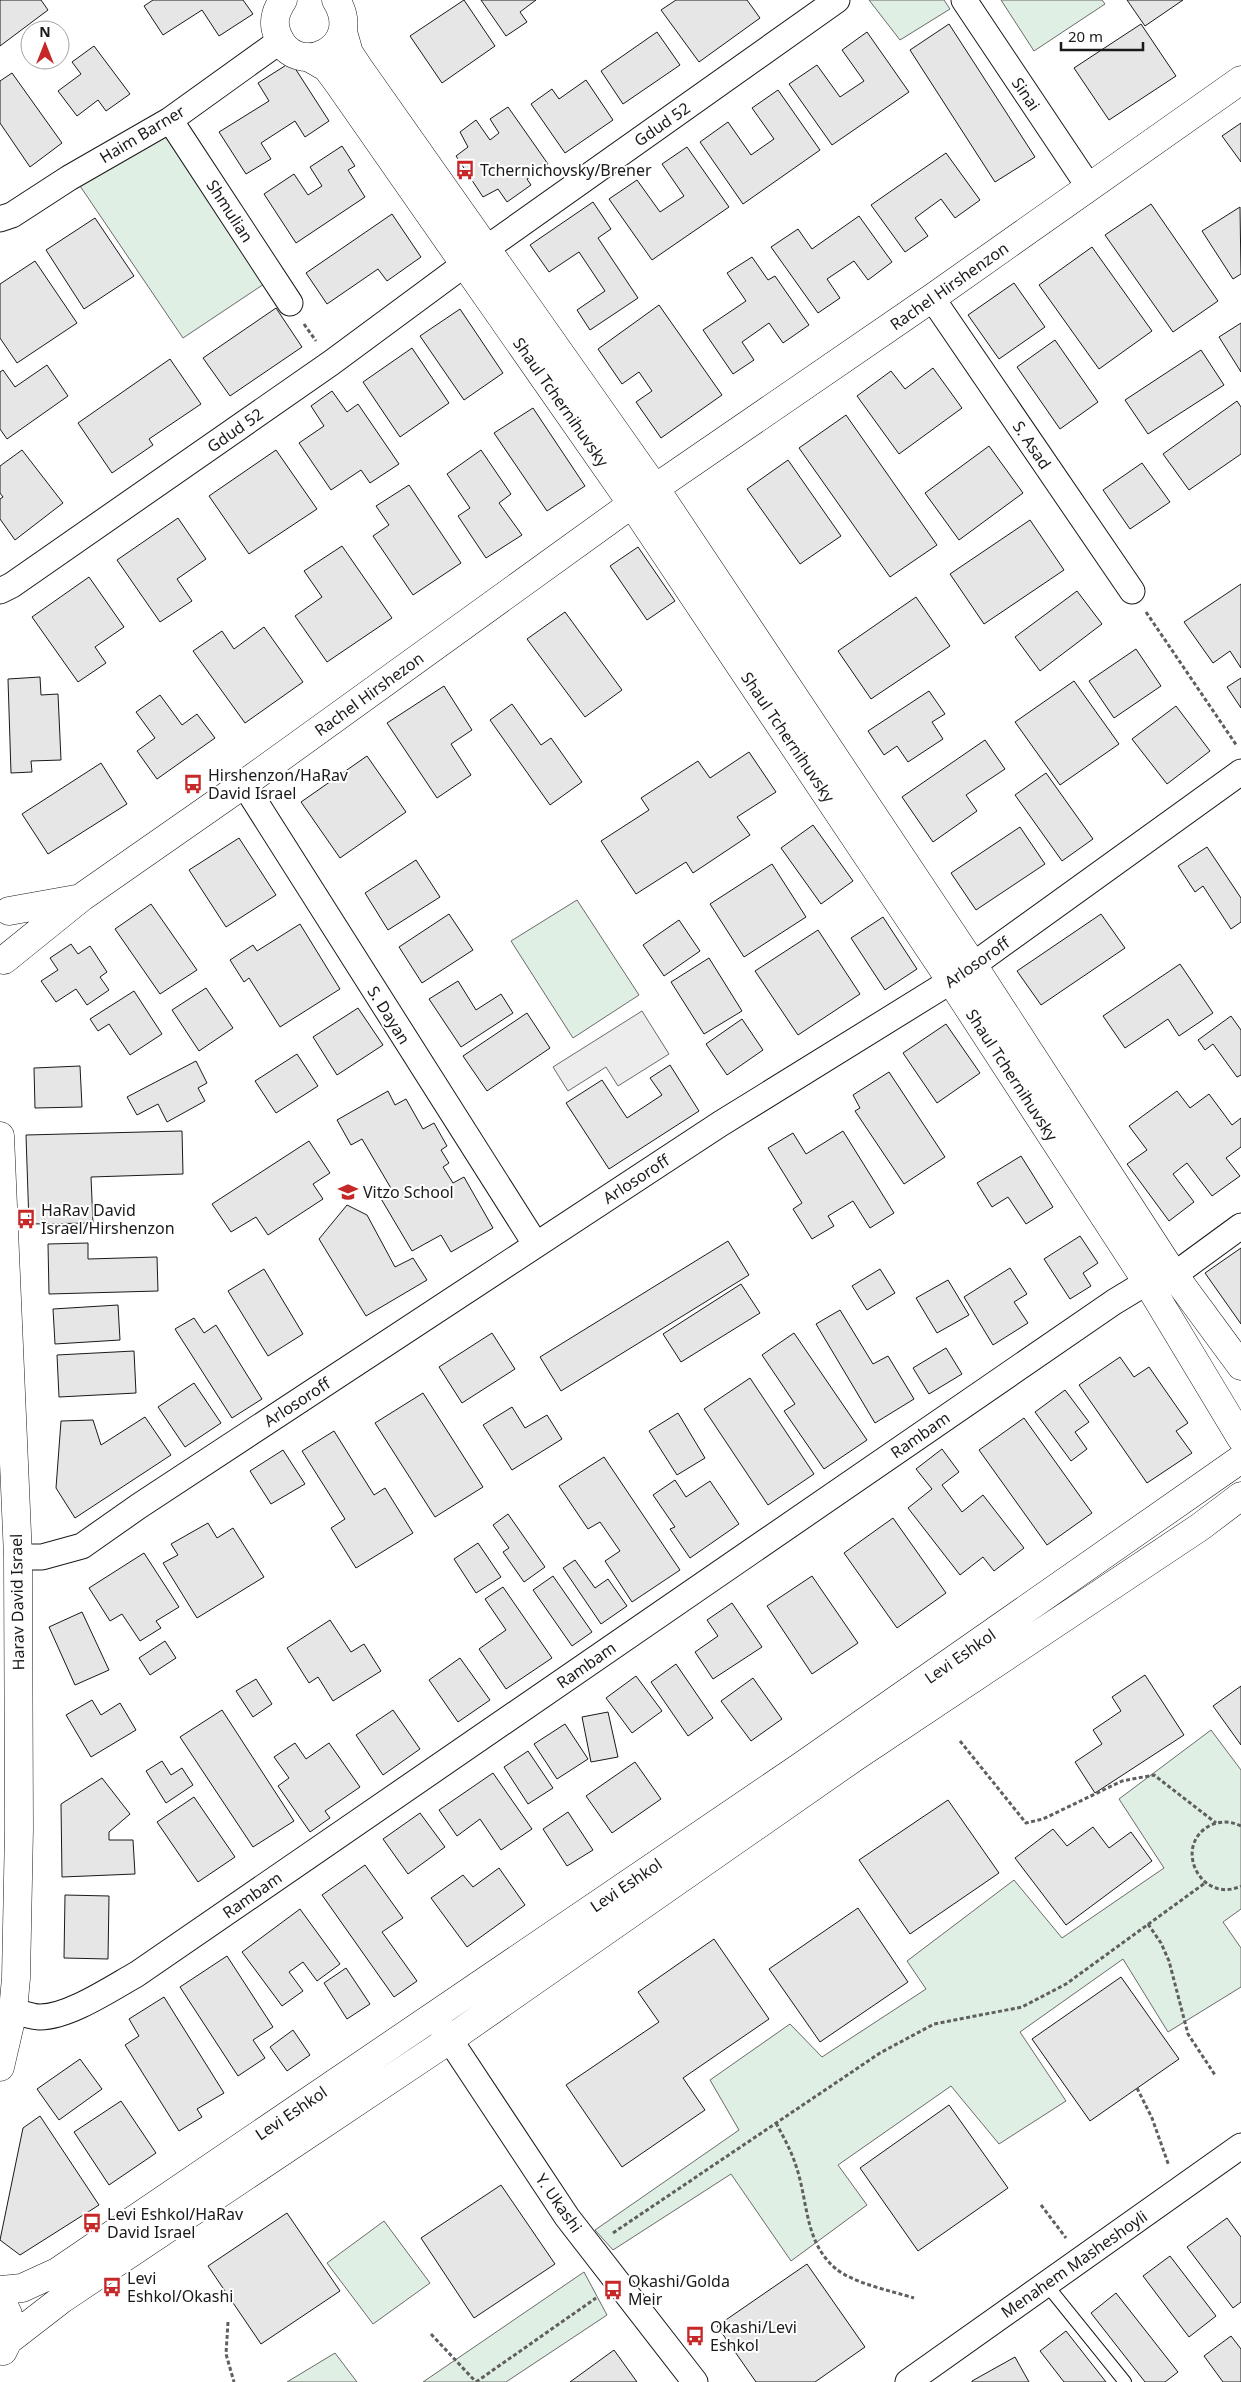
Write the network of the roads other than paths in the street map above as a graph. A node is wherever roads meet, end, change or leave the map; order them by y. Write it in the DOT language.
graph roads {
  1 [pos="336,0"];
  2 [pos="837,0"];
  3 [pos="964,0"];
  4 [pos="279,3"];
  5 [pos="343,32"];
  6 [pos="280,41"];
  7 [pos="308,57"];
  8 [pos="1241,80"];
  9 [pos="170,120"];
  10 [pos="1089,187"];
  11 [pos="0,220"];
  12 [pos="487,248"];
  13 [pos="465,264"];
  14 [pos="932,298"];
  15 [pos="290,303"];
  16 [pos="655,488"];
  17 [pos="632,504"];
  18 [pos="0,591"];
  19 [pos="1132,591"];
  20 [pos="1241,772"];
  21 [pos="244,784"];
  22 [pos="82,897"];
  23 [pos="4,908"];
  24 [pos="2,965"];
  25 [pos="973,965"];
  26 [pos="951,981"];
  27 [pos="0,1136"];
  28 [pos="1241,1226"];
  29 [pos="536,1245"];
  30 [pos="1174,1275"];
  31 [pos="1147,1282"];
  32 [pos="1241,1366"];
  33 [pos="1241,1438"];
  34 [pos="1241,1459"];
  35 [pos="1241,1496"];
  36 [pos="1241,1513"];
  37 [pos="1200,1527"];
  38 [pos="18,1557"];
  39 [pos="13,2011"];
  40 [pos="433,2016"];
  41 [pos="449,2040"];
  42 [pos="0,2067"];
  43 [pos="1241,2146"];
  44 [pos="1046,2284"];
  45 [pos="0,2290"];
  46 [pos="0,2300"];
  47 [pos="4,2347"];
  48 [pos="695,2382"];
  49 [pos="908,2382"];
  50 [pos="1125,2382"];
  1 -- 5 [label="street, Shaul Tchernihuvsky"];
  2 -- 12 [label="street, Gdud 52"];
  3 -- 10 [label="street, Sinai"];
  4 -- 6 [label="street"];
  5 -- 7 [label="street"];
  5 -- 12 [label="street, Shaul Tchernihuvsky"];
  6 -- 7 [label="street, Shaul Tchernihuvsky"];
  6 -- 9 [label="street, Haim Barner"];
  7 -- 13 [label="street, Shaul Tchernihuvsky"];
  8 -- 10 [label="street, Rachel Hirshenzon"];
  9 -- 11 [label="street, Haim Barner"];
  9 -- 15 [label="street, Shmulian"];
  10 -- 14 [label="street, Rachel Hirshenzon"];
  12 -- 16 [label="street, Shaul Tchernihuvsky"];
  13 -- 17 [label="street, Shaul Tchernihuvsky"];
  13 -- 18 [label="street, Gdud 52"];
  14 -- 16 [label="street, Rachel Hirshenzon"];
  14 -- 19 [label="street, S. Asad"];
  16 -- 17 [label="street, Rachel Hirshezon"];
  16 -- 25 [label="street, Shaul Tchernihuvsky"];
  17 -- 21 [label="street, Rachel Hirshezon"];
  17 -- 26 [label="street, Shaul Tchernihuvsky"];
  20 -- 25 [label="street, Arlosoroff"];
  21 -- 22 [label="street, Rachel Hirshezon"];
  21 -- 29 [label="street, S. Dayan"];
  22 -- 23 [label="street, Rachel Hirshezon"];
  22 -- 24 [label="street, Rachel Hirshezon"];
  23 -- 24 [label="street"];
  25 -- 26 [label="street, Arlosoroff"];
  25 -- 30 [label="street, Shaul Tchernihuvsky"];
  26 -- 29 [label="street, Arlosoroff"];
  26 -- 31 [label="street, Shaul Tchernihuvsky"];
  27 -- 38 [label="street, Harav David Israel"];
  28 -- 30 [label="street"];
  29 -- 38 [label="street, Arlosoroff"];
  30 -- 32 [label="street, Shaul Tchernihuvsky"];
  31 -- 33 [label="street, Shaul Tchernihuvsky"];
  31 -- 39 [label="street, Rambam"];
  34 -- 40 [label="street, Levi Eshkol"];
  35 -- 37 [label="street, Levi Eshkol"];
  36 -- 37 [label="street"];
  37 -- 41 [label="street, Levi Eshkol"];
  38 -- 39 [label="street, Harav David Israel"];
  39 -- 42 [label="street, Harav David Israel"];
  40 -- 41 [label="street, Y. Ukashi"];
  40 -- 45 [label="street, Levi Eshkol"];
  41 -- 47 [label="street, Levi Eshkol"];
  41 -- 48 [label="street, Y. Ukashi"];
  43 -- 44 [label="street, Menahem Masheshoyli"];
  44 -- 49 [label="street, Menahem Masheshoyli"];
  44 -- 50 [label="lane"];
  46 -- 47 [label="street"];
}
